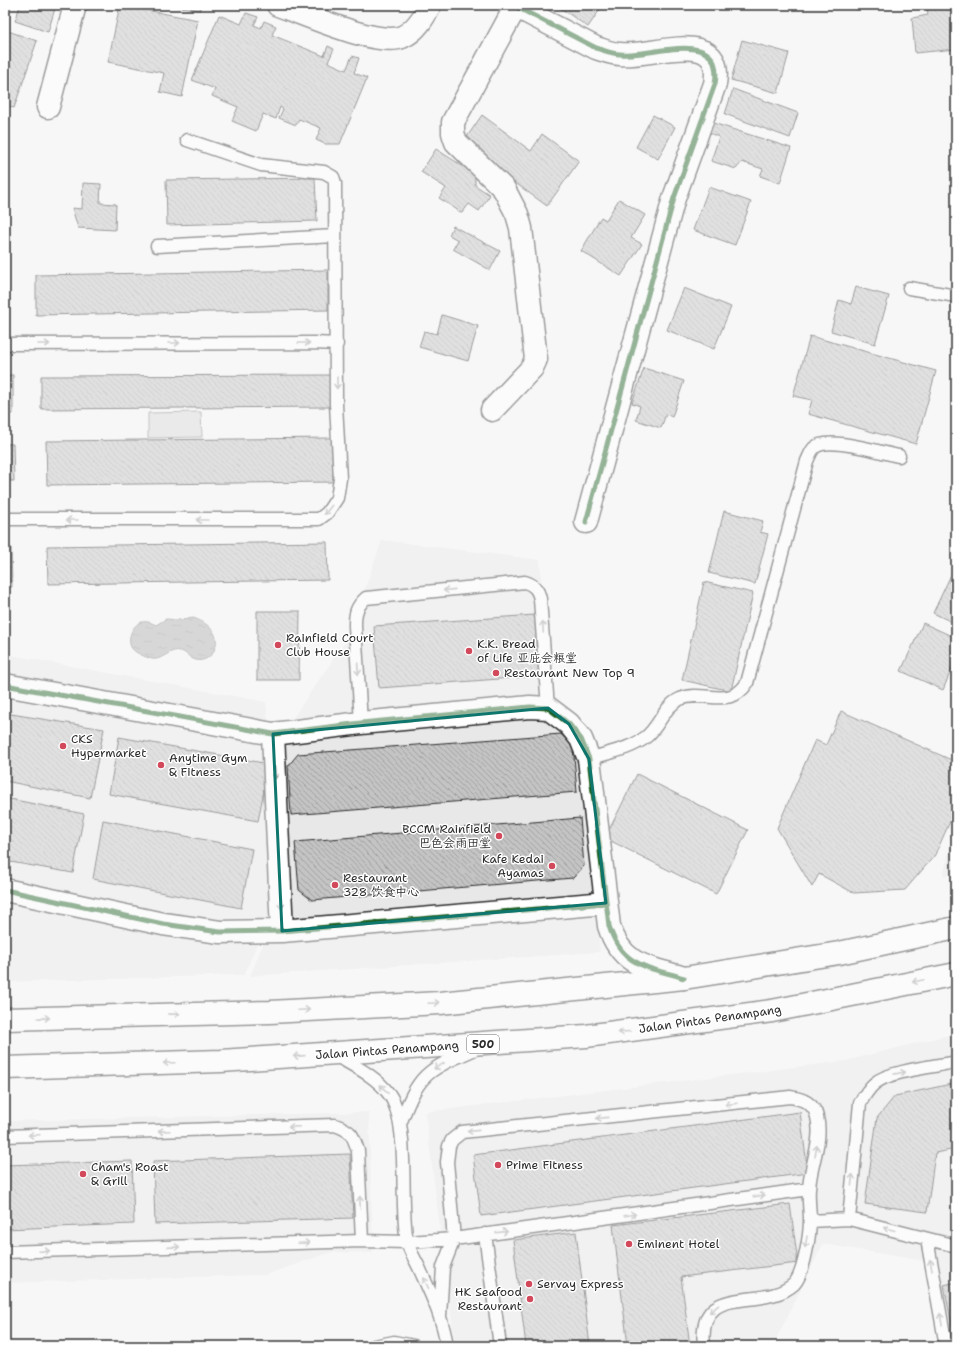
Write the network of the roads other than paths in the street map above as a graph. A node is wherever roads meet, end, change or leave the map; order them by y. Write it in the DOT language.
graph roads {
  1 [pos="75,5"];
  2 [pos="278,5"];
  3 [pos="430,5"];
  4 [pos="515,6"];
  5 [pos="48,108"];
  6 [pos="187,140"];
  7 [pos="335,236"];
  8 [pos="157,246"];
  9 [pos="909,288"];
  10 [pos="956,296"];
  11 [pos="5,344"];
  12 [pos="338,344"];
  13 [pos="492,410"];
  14 [pos="899,456"];
  15 [pos="5,520"];
  16 [pos="586,522"];
  17 [pos="5,685"];
  18 [pos="548,708"];
  19 [pos="361,723"];
  20 [pos="273,734"];
  21 [pos="589,759"];
  22 [pos="5,890"];
  23 [pos="606,903"];
  24 [pos="956,928"];
  25 [pos="282,931"];
  26 [pos="956,974"];
  27 [pos="684,978"];
  28 [pos="5,1019"];
  29 [pos="487,1043"];
  30 [pos="332,1054"];
  31 [pos="956,1062"];
  32 [pos="5,1068"];
  33 [pos="400,1124"];
  34 [pos="5,1136"];
  35 [pos="809,1189"];
  36 [pos="849,1219"];
  37 [pos="810,1221"];
  38 [pos="485,1234"];
  39 [pos="454,1239"];
  40 [pos="927,1239"];
  41 [pos="362,1241"];
  42 [pos="407,1242"];
  43 [pos="956,1246"];
  44 [pos="5,1252"];
  45 [pos="440,1316"];
  46 [pos="374,1346"];
  47 [pos="414,1346"];
  48 [pos="447,1346"];
  49 [pos="500,1346"];
  50 [pos="704,1346"];
  51 [pos="946,1346"];
  1 -- 5 [label="street"];
  2 -- 3 [label="street"];
  4 -- 13 [label="street"];
  4 -- 16 [label="street"];
  6 -- 7 [label="lane"];
  7 -- 8 [label="lane"];
  7 -- 12 [label="lane"];
  9 -- 10 [label="lane"];
  11 -- 12 [label="lane, one-way"];
  12 -- 15 [label="lane, one-way"];
  14 -- 21 [label="lane"];
  17 -- 20 [label="street"];
  18 -- 19 [label="street"];
  18 -- 19 [label="lane, one-way"];
  18 -- 21 [label="street"];
  19 -- 20 [label="street"];
  20 -- 25 [label="street, one-way"];
  21 -- 23 [label="street"];
  22 -- 25 [label="street"];
  23 -- 25 [label="street"];
  23 -- 27 [label="street"];
  24 -- 27 [label="street"];
  26 -- 29 [label="street, Jalan Pintas Penampang / 500, one-way"];
  28 -- 27 [label="street, one-way"];
  29 -- 30 [label="street, Jalan Pintas Penampang / 500"];
  29 -- 33 [label="lane, one-way"];
  30 -- 32 [label="street, Jalan Pintas Penampang / 500, one-way"];
  33 -- 30 [label="lane, one-way"];
  36 -- 31 [label="lane, one-way"];
  33 -- 42 [label="lane"];
  41 -- 34 [label="lane, one-way"];
  35 -- 37 [label="lane"];
  38 -- 35 [label="lane, one-way"];
  35 -- 39 [label="lane, one-way"];
  36 -- 37 [label="lane"];
  40 -- 36 [label="lane, one-way"];
  37 -- 50 [label="lane, one-way"];
  38 -- 39 [label="lane"];
  38 -- 49 [label="lane"];
  39 -- 42 [label="lane"];
  39 -- 45 [label="lane"];
  40 -- 43 [label="lane"];
  51 -- 40 [label="lane, one-way"];
  41 -- 42 [label="lane"];
  44 -- 41 [label="lane, one-way"];
  45 -- 42 [label="lane, one-way"];
  45 -- 48 [label="lane"];
  46 -- 47 [label="lane"];
}
